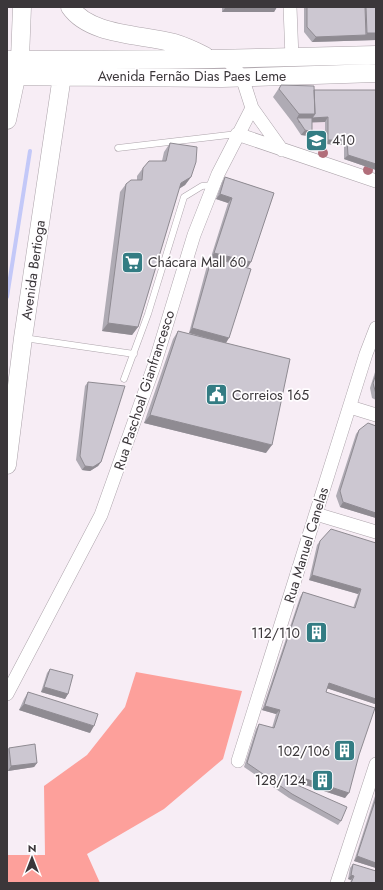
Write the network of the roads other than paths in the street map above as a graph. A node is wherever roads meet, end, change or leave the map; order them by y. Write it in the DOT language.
graph roads {
  1 [pos="22,7"];
  2 [pos="70,7"];
  3 [pos="290,7"];
  4 [pos="376,55"];
  5 [pos="292,58"];
  6 [pos="220,59"];
  7 [pos="13,68"];
  8 [pos="376,73"];
  9 [pos="62,76"];
  10 [pos="242,77"];
  11 [pos="252,108"];
  12 [pos="7,120"];
  13 [pos="237,134"];
  14 [pos="118,148"];
  15 [pos="282,150"];
  16 [pos="376,181"];
  17 [pos="214,185"];
  18 [pos="376,328"];
  19 [pos="23,338"];
  20 [pos="134,354"];
  21 [pos="124,379"];
  22 [pos="350,407"];
  23 [pos="376,415"];
  24 [pos="7,465"];
  25 [pos="316,514"];
  26 [pos="376,532"];
  27 [pos="7,694"];
  28 [pos="238,762"];
  29 [pos="376,764"];
  30 [pos="337,883"];
  1 -- 7 [label="main road"];
  2 -- 6 [label="main road"];
  3 -- 5 [label="street"];
  4 -- 5 [label="main road, Avenida Fernão Dias Paes Leme"];
  5 -- 6 [label="main road, Avenida Fernão Dias Paes Leme"];
  6 -- 7 [label="main road, Avenida Fernão Dias Paes Leme"];
  6 -- 10 [label="street"];
  7 -- 9 [label="main road, Avenida Fernão Dias Paes Leme"];
  7 -- 12 [label="main road"];
  8 -- 10 [label="main road, Avenida Fernão Dias Paes Leme"];
  9 -- 10 [label="main road, Avenida Fernão Dias Paes Leme"];
  9 -- 19 [label="main road, Avenida Bertioga"];
  10 -- 11 [label="street"];
  11 -- 13 [label="street, Rua Paschoal Gianfrancesco"];
  11 -- 15 [label="street"];
  13 -- 14 [label="lane"];
  13 -- 15 [label="street"];
  13 -- 17 [label="street, Rua Paschoal Gianfrancesco"];
  15 -- 16 [label="street"];
  17 -- 20 [label="lane"];
  17 -- 27 [label="street, Rua Paschoal Gianfrancesco"];
  18 -- 22 [label="street, Rua Manuel Canelas"];
  19 -- 20 [label="lane"];
  19 -- 24 [label="main road, Avenida Bertioga"];
  20 -- 21 [label="lane"];
  22 -- 23 [label="street"];
  22 -- 25 [label="street, Rua Manuel Canelas"];
  25 -- 26 [label="street"];
  25 -- 28 [label="street, Rua Manuel Canelas"];
  29 -- 30 [label="street"];
}
